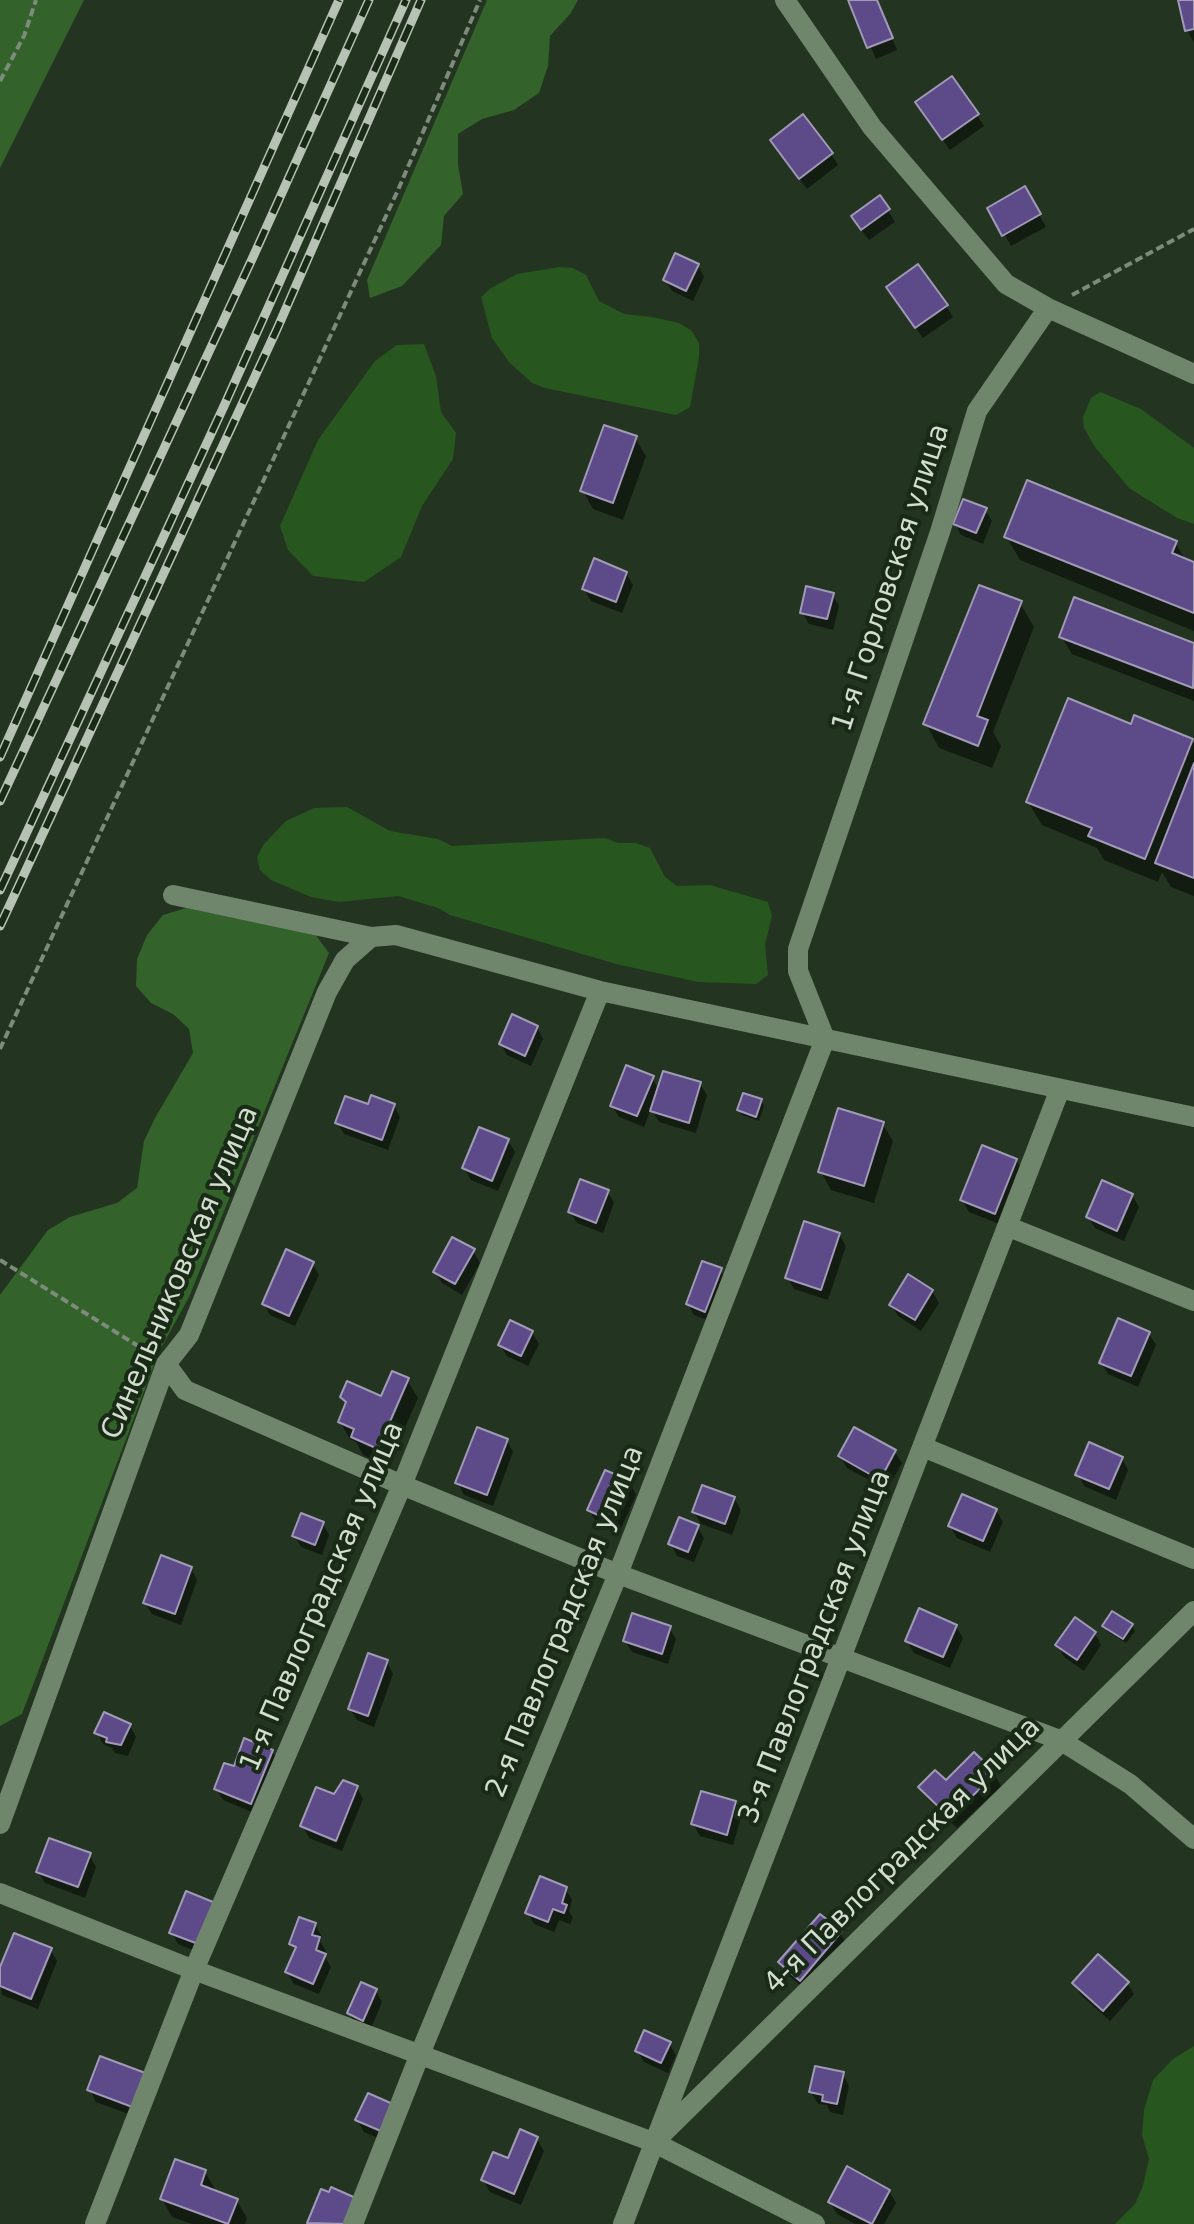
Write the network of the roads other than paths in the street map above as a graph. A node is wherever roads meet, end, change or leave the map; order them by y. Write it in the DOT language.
graph roads {
  1 [pos="785,0"];
  2 [pos="1048,308"];
  3 [pos="1194,374"];
  4 [pos="173,895"];
  5 [pos="371,937"];
  6 [pos="600,991"];
  7 [pos="825,1039"];
  8 [pos="1060,1089"];
  9 [pos="1194,1117"];
  10 [pos="1009,1227"];
  11 [pos="1194,1301"];
  12 [pos="166,1364"];
  13 [pos="923,1447"];
  14 [pos="402,1485"];
  15 [pos="1194,1559"];
  16 [pos="618,1574"];
  17 [pos="1194,1611"];
  18 [pos="843,1657"];
  19 [pos="1060,1740"];
  20 [pos="0,1824"];
  21 [pos="1194,1839"];
  22 [pos="0,1893"];
  23 [pos="194,1970"];
  24 [pos="420,2054"];
  25 [pos="653,2142"];
  26 [pos="95,2224"];
  27 [pos="353,2224"];
  28 [pos="623,2224"];
  29 [pos="815,2224"];
  1 -- 2 [label="street"];
  2 -- 3 [label="street"];
  2 -- 7 [label="street, 1-я Горловская улица"];
  4 -- 5 [label="street"];
  5 -- 6 [label="street"];
  5 -- 12 [label="street, Синельниковская улица"];
  6 -- 7 [label="street"];
  6 -- 14 [label="street, 1-я Павлоградская улица"];
  7 -- 8 [label="street"];
  7 -- 16 [label="street, 2-я Павлоградская улица"];
  8 -- 9 [label="street"];
  8 -- 10 [label="street, 3-я Павлоградская улица"];
  10 -- 11 [label="street"];
  10 -- 13 [label="street, 3-я Павлоградская улица"];
  12 -- 14 [label="street"];
  12 -- 20 [label="street, Синельниковская улица"];
  13 -- 15 [label="street"];
  13 -- 18 [label="street, 3-я Павлоградская улица"];
  14 -- 16 [label="street"];
  14 -- 23 [label="street, 1-я Павлоградская улица"];
  16 -- 18 [label="street"];
  16 -- 24 [label="street, 2-я Павлоградская улица"];
  17 -- 19 [label="street, 4-я Павлоградская улица"];
  18 -- 19 [label="street"];
  18 -- 25 [label="street, 3-я Павлоградская улица"];
  19 -- 21 [label="street"];
  19 -- 25 [label="street, 4-я Павлоградская улица"];
  22 -- 23 [label="street"];
  23 -- 24 [label="street"];
  23 -- 26 [label="street, 1-я Павлоградская улица"];
  24 -- 25 [label="street"];
  24 -- 27 [label="street, 2-я Павлоградская улица"];
  25 -- 28 [label="street, 3-я Павлоградская улица"];
  25 -- 29 [label="street"];
}
